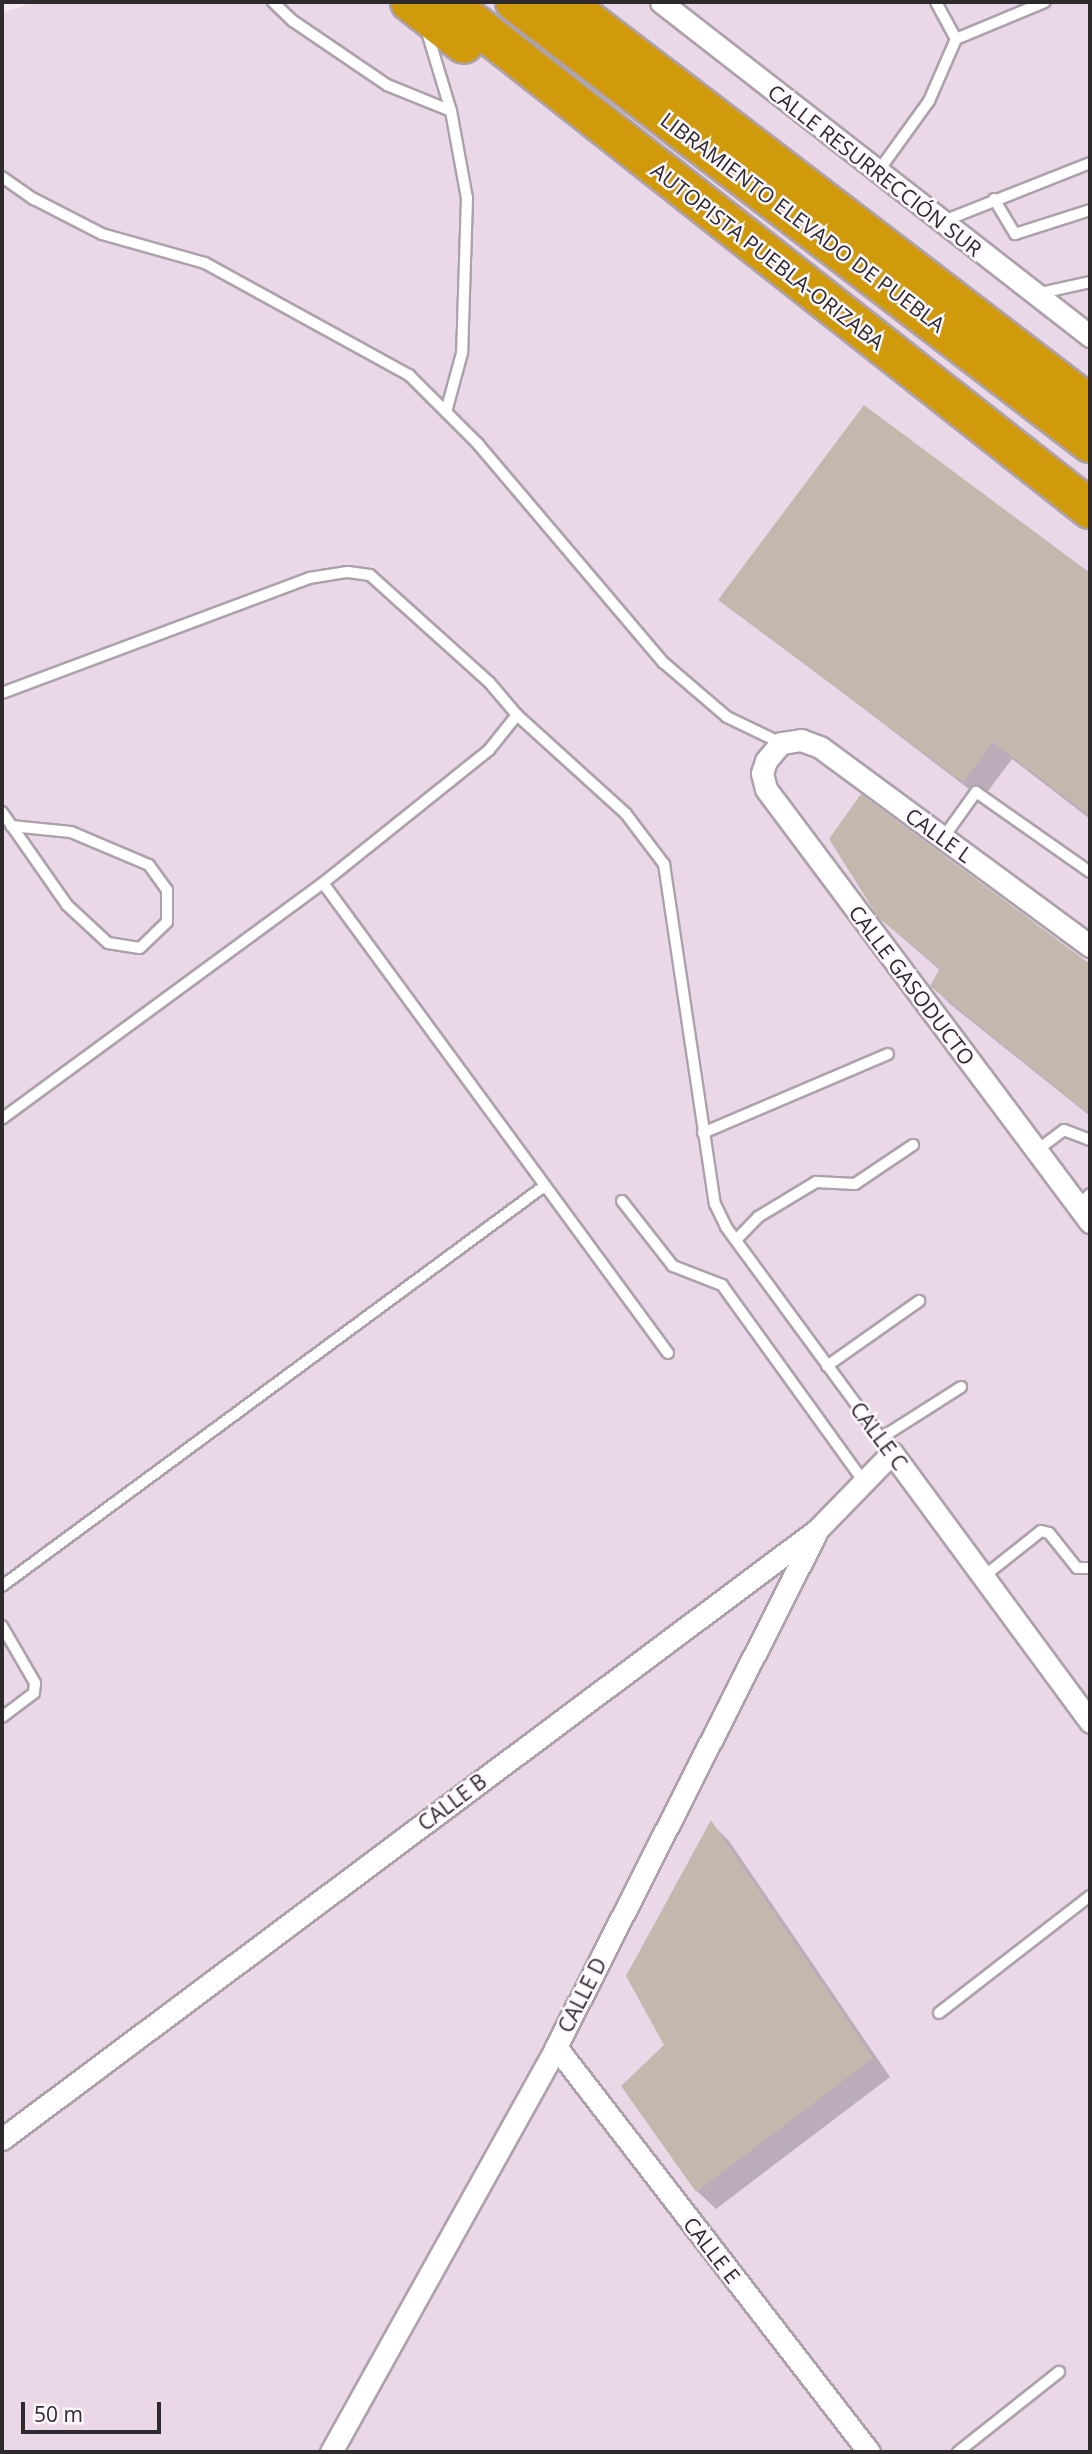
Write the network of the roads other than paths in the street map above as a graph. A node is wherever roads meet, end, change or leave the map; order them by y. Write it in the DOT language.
graph roads {
  1 [pos="273,2"];
  2 [pos="470,2"];
  3 [pos="515,2"];
  4 [pos="564,2"];
  5 [pos="661,2"];
  6 [pos="936,2"];
  7 [pos="1045,2"];
  8 [pos="427,5"];
  9 [pos="956,38"];
  10 [pos="451,111"];
  11 [pos="1090,163"];
  12 [pos="877,173"];
  13 [pos="2,177"];
  14 [pos="994,199"];
  15 [pos="1090,210"];
  16 [pos="941,222"];
  17 [pos="1090,282"];
  18 [pos="1036,294"];
  19 [pos="1090,336"];
  20 [pos="1090,405"];
  21 [pos="446,412"];
  22 [pos="1090,443"];
  23 [pos="1090,477"];
  24 [pos="1090,509"];
  25 [pos="2,693"];
  26 [pos="517,715"];
  27 [pos="781,743"];
  28 [pos="2,812"];
  29 [pos="11,826"];
  30 [pos="943,838"];
  31 [pos="1090,872"];
  32 [pos="323,883"];
  33 [pos="1090,946"];
  34 [pos="888,1054"];
  35 [pos="2,1119"];
  36 [pos="703,1133"];
  37 [pos="1090,1140"];
  38 [pos="913,1145"];
  39 [pos="1036,1152"];
  40 [pos="543,1187"];
  41 [pos="622,1201"];
  42 [pos="1086,1208"];
  43 [pos="736,1240"];
  44 [pos="919,1301"];
  45 [pos="668,1353"];
  46 [pos="827,1366"];
  47 [pos="961,1387"];
  48 [pos="886,1446"];
  49 [pos="864,1482"];
  50 [pos="817,1530"];
  51 [pos="1090,1568"];
  52 [pos="983,1577"];
  53 [pos="2,1586"];
  54 [pos="2,1626"];
  55 [pos="2,1717"];
  56 [pos="1090,1722"];
  57 [pos="1090,1896"];
  58 [pos="939,2013"];
  59 [pos="556,2047"];
  60 [pos="2,2139"];
  61 [pos="1059,2372"];
  62 [pos="331,2452"];
  63 [pos="869,2452"];
  64 [pos="958,2452"];
  1 -- 10 [label="lane"];
  2 -- 23 [label="highway, LIBRAMIENTO ELEVADO DE PUEBLA"];
  3 -- 22 [label="highway, LIBRAMIENTO ELEVADO DE PUEBLA"];
  4 -- 20 [label="highway"];
  5 -- 12 [label="street, CALLE RESURRECCIÓN SUR"];
  6 -- 9 [label="lane"];
  7 -- 9 [label="lane"];
  8 -- 10 [label="lane"];
  8 -- 24 [label="highway, AUTOPISTA PUEBLA-ORIZABA"];
  9 -- 12 [label="lane"];
  10 -- 21 [label="lane"];
  11 -- 14 [label="lane"];
  12 -- 16 [label="street, CALLE RESURRECCIÓN SUR"];
  13 -- 21 [label="lane"];
  14 -- 15 [label="lane"];
  14 -- 16 [label="lane"];
  16 -- 18 [label="street, CALLE RESURRECCIÓN SUR"];
  17 -- 18 [label="lane"];
  18 -- 19 [label="street, CALLE RESURRECCIÓN SUR"];
  21 -- 27 [label="lane"];
  25 -- 26 [label="lane, CALLE C"];
  26 -- 32 [label="lane"];
  26 -- 36 [label="lane, CALLE C"];
  27 -- 30 [label="street, CALLE L"];
  27 -- 39 [label="street, CALLE GASODUCTO"];
  28 -- 29 [label="lane"];
  29 -- 29 [label="lane"];
  30 -- 31 [label="lane"];
  30 -- 33 [label="street, CALLE L"];
  32 -- 35 [label="lane"];
  32 -- 40 [label="lane"];
  34 -- 36 [label="lane"];
  36 -- 43 [label="lane, CALLE C"];
  37 -- 39 [label="lane"];
  38 -- 43 [label="lane"];
  39 -- 42 [label="street, CALLE GASODUCTO"];
  40 -- 45 [label="lane"];
  40 -- 53 [label="lane"];
  41 -- 49 [label="lane"];
  43 -- 46 [label="lane, CALLE C"];
  44 -- 46 [label="lane"];
  46 -- 48 [label="lane, CALLE C"];
  47 -- 48 [label="lane"];
  48 -- 49 [label="street, CALLE B"];
  48 -- 52 [label="street, CALLE C"];
  49 -- 50 [label="street, CALLE B"];
  50 -- 59 [label="street, CALLE D"];
  50 -- 60 [label="street, CALLE B"];
  51 -- 52 [label="lane"];
  52 -- 56 [label="street, CALLE C"];
  54 -- 55 [label="lane"];
  57 -- 58 [label="lane"];
  59 -- 62 [label="street, CALLE D"];
  59 -- 63 [label="street, CALLE E"];
  61 -- 64 [label="lane"];
}
